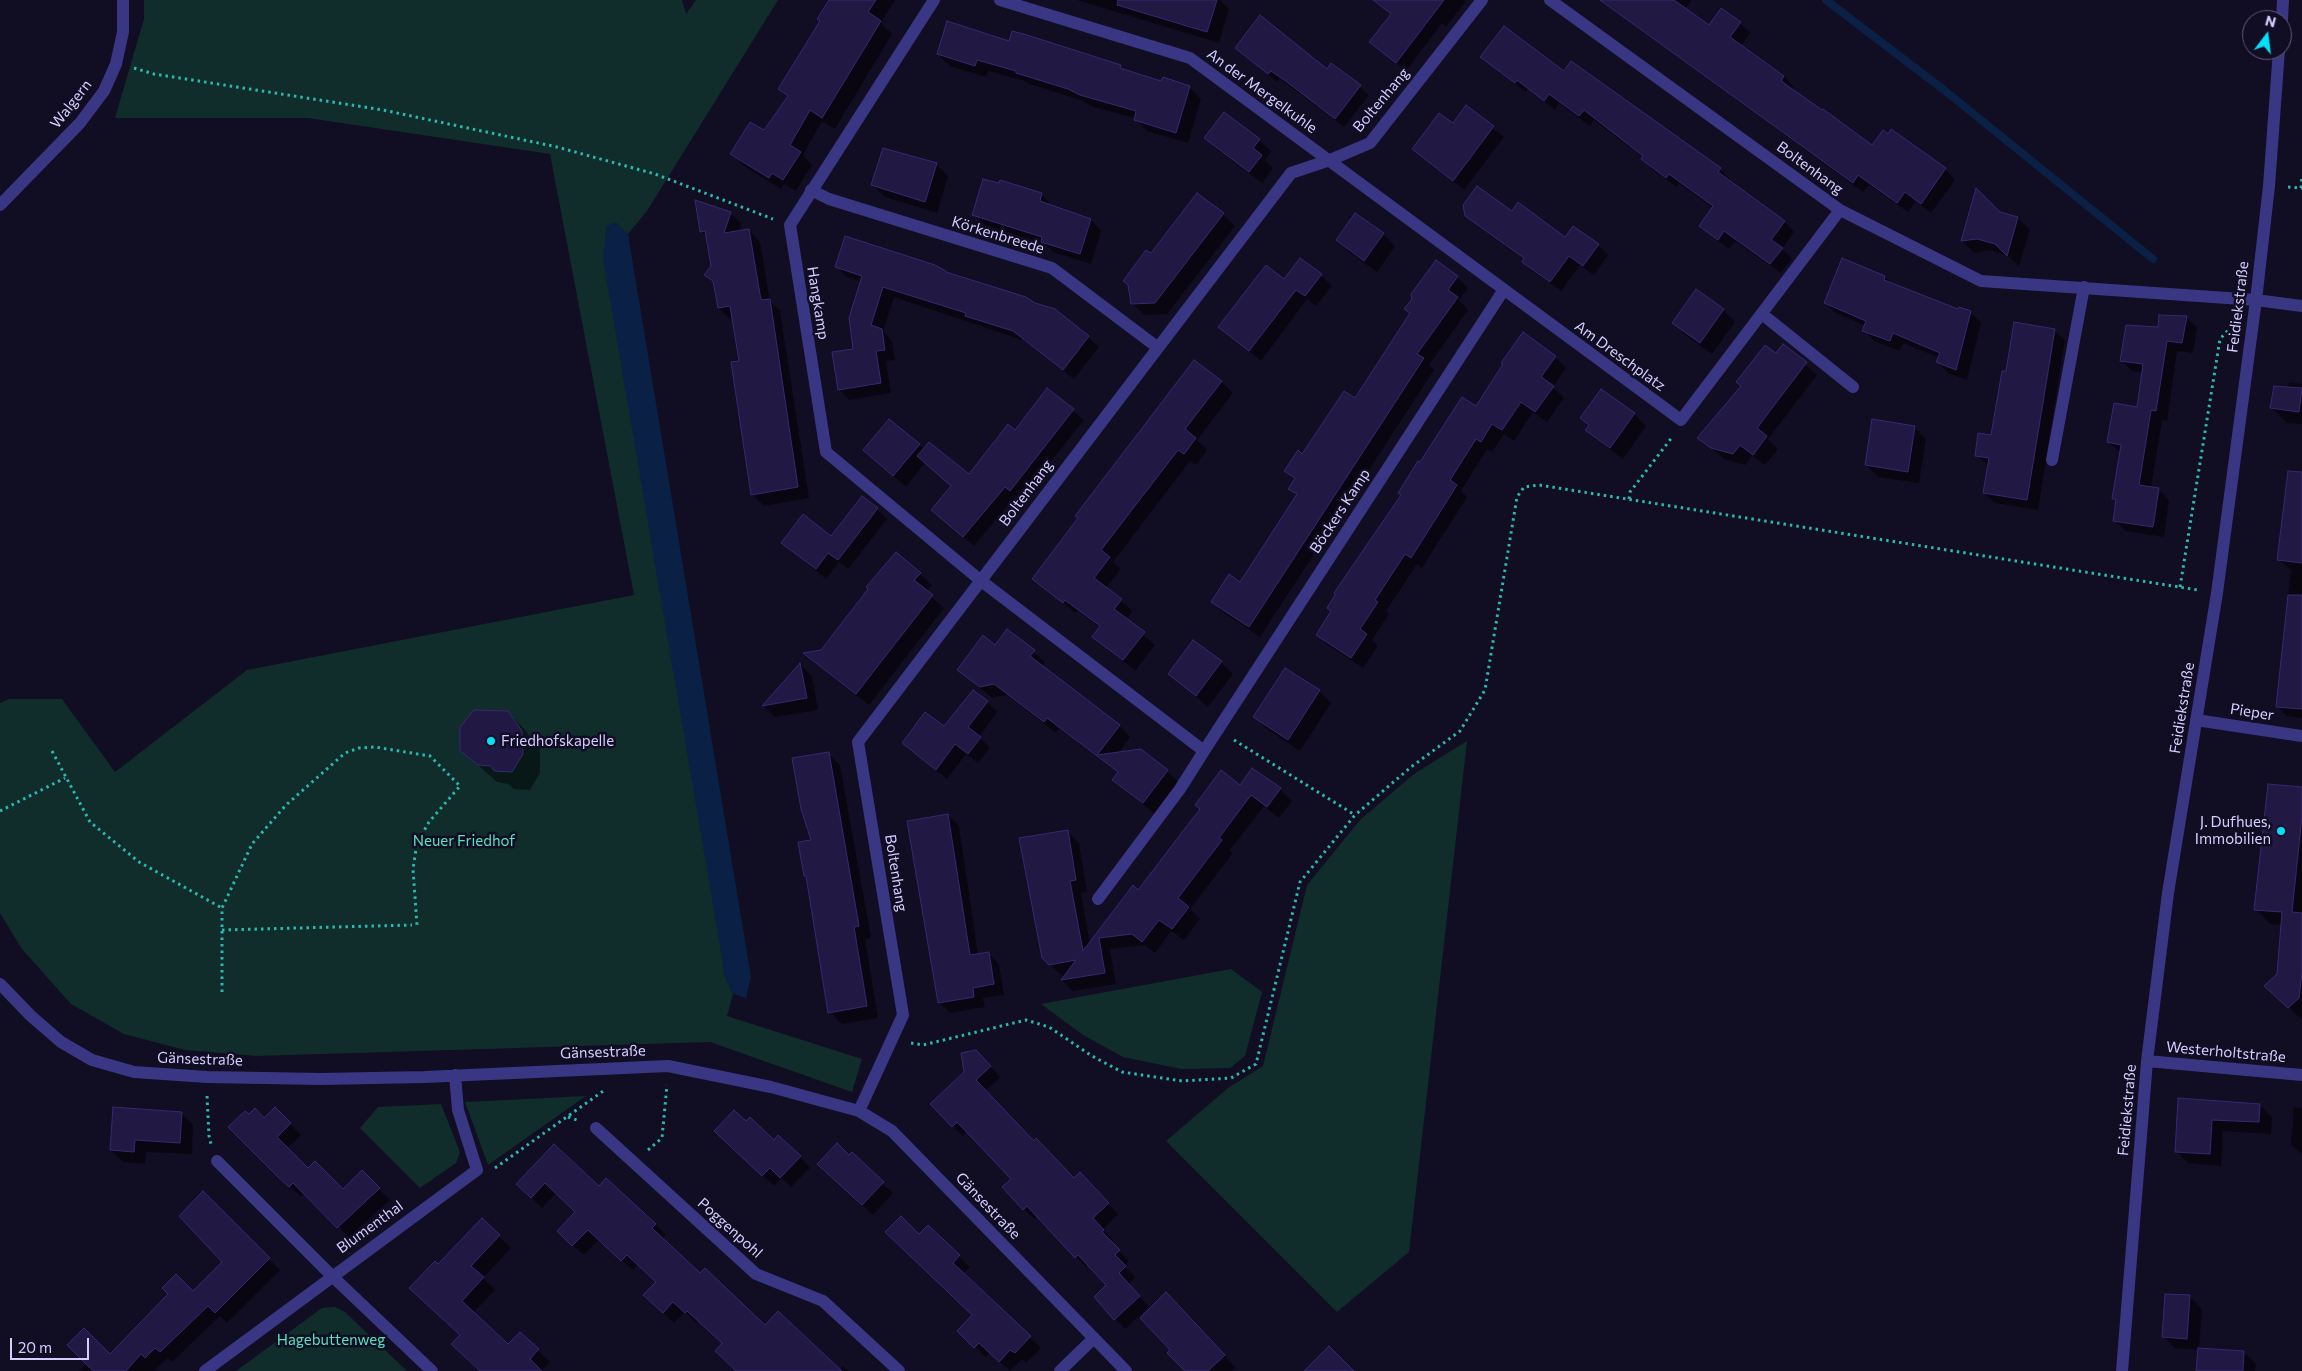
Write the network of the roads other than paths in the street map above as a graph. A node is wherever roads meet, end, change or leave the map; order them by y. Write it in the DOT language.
graph roads {
  1 [pos="123,0"];
  2 [pos="934,0"];
  3 [pos="1000,0"];
  4 [pos="1482,0"];
  5 [pos="1550,0"];
  6 [pos="2279,60"];
  7 [pos="1330,160"];
  8 [pos="811,190"];
  9 [pos="0,205"];
  10 [pos="1840,210"];
  11 [pos="2084,287"];
  12 [pos="1503,291"];
  13 [pos="2256,300"];
  14 [pos="2302,306"];
  15 [pos="1762,314"];
  16 [pos="1157,347"];
  17 [pos="1852,387"];
  18 [pos="2052,460"];
  19 [pos="980,580"];
  20 [pos="2196,720"];
  21 [pos="2302,736"];
  22 [pos="1204,751"];
  23 [pos="1098,899"];
  24 [pos="0,984"];
  25 [pos="2147,1061"];
  26 [pos="454,1075"];
  27 [pos="2302,1075"];
  28 [pos="859,1111"];
  29 [pos="596,1128"];
  30 [pos="217,1161"];
  31 [pos="332,1276"];
  32 [pos="1094,1338"];
  33 [pos="205,1371"];
  34 [pos="432,1371"];
  35 [pos="899,1371"];
  36 [pos="1060,1371"];
  37 [pos="1126,1371"];
  38 [pos="2122,1371"];
  1 -- 9 [label="street, Walgern"];
  2 -- 8 [label="street"];
  3 -- 7 [label="street, An der Mergelkuhle"];
  4 -- 7 [label="street, Boltenhang"];
  5 -- 10 [label="street, Boltenhang"];
  6 -- 13 [label="street, Feidiekstraße"];
  7 -- 12 [label="street, Am Dreschplatz"];
  7 -- 16 [label="street, Boltenhang"];
  8 -- 16 [label="street, Körkenbreede"];
  8 -- 19 [label="street, Hangkamp"];
  10 -- 11 [label="street, Boltenhang"];
  10 -- 15 [label="street"];
  11 -- 13 [label="street, Boltenhang"];
  11 -- 18 [label="street"];
  12 -- 15 [label="street, Am Dreschplatz"];
  12 -- 22 [label="street, Böckers Kamp"];
  13 -- 14 [label="street, Boltenhang"];
  13 -- 20 [label="street, Feidiekstraße"];
  15 -- 17 [label="street"];
  16 -- 19 [label="street, Boltenhang"];
  19 -- 22 [label="street"];
  19 -- 28 [label="street, Boltenhang"];
  20 -- 21 [label="street, Pieper"];
  20 -- 25 [label="street, Feidiekstraße"];
  22 -- 23 [label="street, Böckers Kamp"];
  24 -- 26 [label="street, Gänsestraße"];
  25 -- 27 [label="street, Westerholtstraße"];
  25 -- 38 [label="street, Feidiekstraße"];
  26 -- 28 [label="street, Gänsestraße"];
  26 -- 31 [label="street, Blumenthal"];
  28 -- 32 [label="street, Gänsestraße"];
  29 -- 35 [label="street, Poggenpohl"];
  30 -- 31 [label="street"];
  31 -- 33 [label="street, Blumenthal"];
  31 -- 34 [label="street"];
  32 -- 36 [label="street"];
  32 -- 37 [label="street, Gänsestraße"];
}
